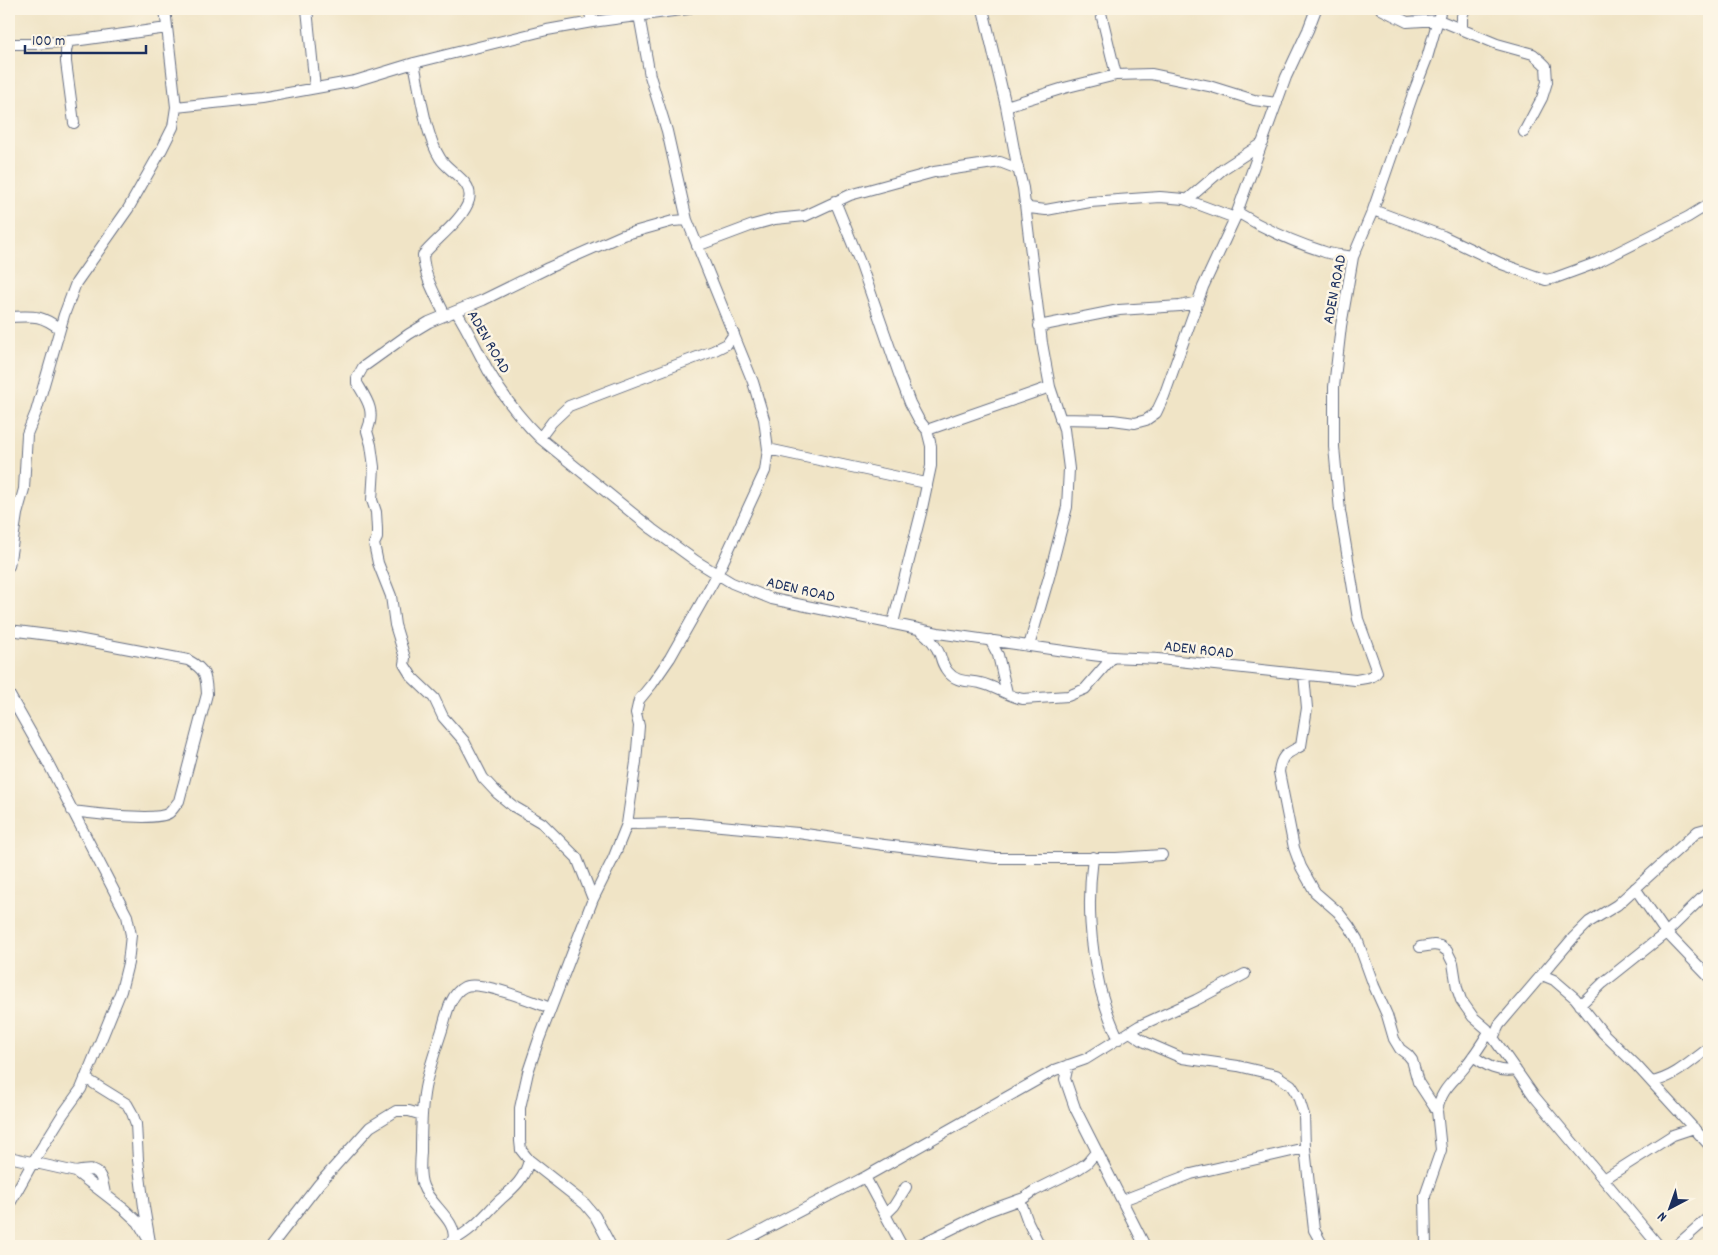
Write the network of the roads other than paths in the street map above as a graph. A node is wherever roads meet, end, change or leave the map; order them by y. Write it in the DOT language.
graph roads {
  1 [pos="165,9"];
  2 [pos="307,9"];
  3 [pos="590,9"];
  4 [pos="688,9"];
  5 [pos="983,9"];
  6 [pos="1100,9"];
  7 [pos="1316,9"];
  8 [pos="1381,9"];
  9 [pos="1441,9"];
  10 [pos="1465,9"];
  11 [pos="639,15"];
  12 [pos="1438,20"];
  13 [pos="592,22"];
  14 [pos="167,28"];
  15 [pos="1462,30"];
  16 [pos="68,42"];
  17 [pos="9,44"];
  18 [pos="414,63"];
  19 [pos="1116,75"];
  20 [pos="315,88"];
  21 [pos="1277,103"];
  22 [pos="1006,106"];
  23 [pos="176,107"];
  24 [pos="74,123"];
  25 [pos="1524,132"];
  26 [pos="1263,143"];
  27 [pos="1014,153"];
  28 [pos="1000,162"];
  29 [pos="1018,169"];
  30 [pos="1187,200"];
  31 [pos="835,201"];
  32 [pos="1025,203"];
  33 [pos="1709,204"];
  34 [pos="1046,210"];
  35 [pos="1373,210"];
  36 [pos="1236,215"];
  37 [pos="687,220"];
  38 [pos="1027,222"];
  39 [pos="697,246"];
  40 [pos="1353,257"];
  41 [pos="1198,302"];
  42 [pos="456,312"];
  43 [pos="445,315"];
  44 [pos="9,317"];
  45 [pos="1039,326"];
  46 [pos="60,329"];
  47 [pos="734,334"];
  48 [pos="1050,387"];
  49 [pos="1060,419"];
  50 [pos="927,430"];
  51 [pos="540,438"];
  52 [pos="768,449"];
  53 [pos="926,483"];
  54 [pos="9,503"];
  55 [pos="19,505"];
  56 [pos="9,566"];
  57 [pos="717,576"];
  58 [pos="893,623"];
  59 [pos="9,630"];
  60 [pos="920,630"];
  61 [pos="990,640"];
  62 [pos="1029,646"];
  63 [pos="1112,658"];
  64 [pos="1304,675"];
  65 [pos="1008,693"];
  66 [pos="9,694"];
  67 [pos="72,811"];
  68 [pos="626,824"];
  69 [pos="1709,828"];
  70 [pos="1162,855"];
  71 [pos="1093,857"];
  72 [pos="1635,888"];
  73 [pos="1709,891"];
  74 [pos="593,899"];
  75 [pos="1667,932"];
  76 [pos="1420,947"];
  77 [pos="1245,974"];
  78 [pos="1542,975"];
  79 [pos="1709,977"];
  80 [pos="1580,1005"];
  81 [pos="551,1008"];
  82 [pos="1130,1032"];
  83 [pos="1491,1035"];
  84 [pos="1119,1039"];
  85 [pos="1709,1048"];
  86 [pos="1473,1056"];
  87 [pos="1068,1066"];
  88 [pos="1516,1070"];
  89 [pos="86,1078"];
  90 [pos="1652,1082"];
  91 [pos="1437,1111"];
  92 [pos="422,1115"];
  93 [pos="1694,1128"];
  94 [pos="1709,1145"];
  95 [pos="1305,1148"];
  96 [pos="1097,1151"];
  97 [pos="9,1157"];
  98 [pos="529,1160"];
  99 [pos="33,1162"];
  100 [pos="865,1177"];
  101 [pos="1604,1179"];
  102 [pos="906,1187"];
  103 [pos="1020,1200"];
  104 [pos="1123,1200"];
  105 [pos="9,1205"];
  106 [pos="886,1214"];
  107 [pos="1709,1217"];
  108 [pos="449,1243"];
  109 [pos="152,1244"];
  110 [pos="271,1246"];
  111 [pos="611,1246"];
  112 [pos="733,1246"];
  113 [pos="902,1246"];
  114 [pos="917,1246"];
  115 [pos="1040,1246"];
  116 [pos="1145,1246"];
  117 [pos="1323,1246"];
  118 [pos="1426,1246"];
  119 [pos="1659,1246"];
  120 [pos="1676,1246"];
  1 -- 14 [label="street"];
  2 -- 20 [label="street"];
  3 -- 13 [label="street"];
  4 -- 11 [label="street"];
  5 -- 22 [label="street"];
  6 -- 19 [label="street"];
  7 -- 21 [label="street"];
  8 -- 12 [label="street"];
  9 -- 12 [label="street, ADEN ROAD"];
  10 -- 15 [label="street"];
  11 -- 13 [label="street"];
  11 -- 37 [label="street"];
  12 -- 15 [label="street"];
  12 -- 35 [label="street, ADEN ROAD"];
  13 -- 18 [label="street"];
  14 -- 16 [label="street"];
  14 -- 23 [label="street"];
  15 -- 25 [label="street"];
  16 -- 17 [label="street"];
  16 -- 24 [label="street"];
  18 -- 20 [label="street"];
  18 -- 43 [label="street"];
  19 -- 21 [label="street"];
  19 -- 22 [label="street"];
  20 -- 23 [label="street"];
  21 -- 26 [label="street"];
  22 -- 27 [label="street"];
  23 -- 46 [label="street"];
  26 -- 30 [label="street"];
  26 -- 36 [label="street"];
  27 -- 28 [label="street"];
  27 -- 29 [label="street"];
  28 -- 29 [label="street"];
  28 -- 31 [label="street"];
  29 -- 32 [label="street"];
  30 -- 34 [label="street"];
  30 -- 36 [label="street"];
  31 -- 39 [label="street"];
  31 -- 50 [label="street"];
  32 -- 34 [label="street"];
  32 -- 38 [label="street"];
  33 -- 35 [label="street"];
  34 -- 38 [label="street"];
  35 -- 40 [label="street, ADEN ROAD"];
  36 -- 40 [label="street"];
  36 -- 41 [label="street"];
  37 -- 39 [label="street"];
  37 -- 42 [label="street, ADEN ROAD"];
  38 -- 45 [label="street"];
  39 -- 47 [label="street"];
  40 -- 64 [label="street, ADEN ROAD"];
  41 -- 45 [label="street"];
  41 -- 49 [label="street"];
  42 -- 43 [label="street, ADEN ROAD"];
  42 -- 51 [label="street, ADEN ROAD"];
  43 -- 74 [label="street, ADEN ROAD"];
  44 -- 46 [label="street"];
  45 -- 48 [label="street"];
  46 -- 55 [label="street"];
  47 -- 51 [label="street"];
  47 -- 52 [label="street"];
  48 -- 49 [label="street"];
  48 -- 50 [label="street"];
  49 -- 62 [label="street"];
  50 -- 53 [label="street"];
  51 -- 57 [label="street, ADEN ROAD"];
  52 -- 53 [label="street"];
  52 -- 57 [label="street"];
  53 -- 58 [label="street"];
  54 -- 55 [label="street"];
  55 -- 56 [label="street"];
  57 -- 58 [label="street, ADEN ROAD"];
  57 -- 68 [label="street"];
  58 -- 60 [label="street, ADEN ROAD"];
  59 -- 67 [label="street"];
  60 -- 61 [label="street, ADEN ROAD"];
  60 -- 65 [label="street"];
  61 -- 62 [label="street, ADEN ROAD"];
  61 -- 65 [label="street"];
  62 -- 63 [label="street, ADEN ROAD"];
  63 -- 64 [label="street, ADEN ROAD"];
  63 -- 65 [label="street"];
  64 -- 91 [label="street"];
  66 -- 67 [label="street"];
  67 -- 89 [label="street"];
  68 -- 71 [label="street"];
  68 -- 74 [label="street"];
  69 -- 72 [label="street"];
  70 -- 71 [label="street"];
  71 -- 84 [label="street"];
  72 -- 75 [label="street"];
  72 -- 78 [label="street"];
  73 -- 75 [label="street"];
  74 -- 81 [label="street"];
  75 -- 79 [label="street"];
  75 -- 80 [label="street"];
  76 -- 83 [label="street"];
  77 -- 82 [label="street"];
  78 -- 80 [label="street"];
  78 -- 83 [label="street"];
  80 -- 90 [label="street"];
  81 -- 92 [label="street"];
  81 -- 98 [label="street"];
  82 -- 84 [label="street"];
  82 -- 95 [label="street"];
  83 -- 86 [label="street"];
  83 -- 88 [label="street"];
  84 -- 87 [label="street"];
  85 -- 90 [label="street"];
  86 -- 88 [label="street"];
  86 -- 91 [label="street"];
  87 -- 96 [label="street"];
  87 -- 100 [label="street"];
  88 -- 101 [label="street"];
  89 -- 99 [label="street"];
  89 -- 109 [label="street"];
  90 -- 93 [label="street"];
  91 -- 118 [label="street"];
  92 -- 108 [label="street"];
  92 -- 110 [label="street"];
  93 -- 94 [label="street"];
  93 -- 101 [label="street"];
  95 -- 104 [label="street"];
  95 -- 117 [label="street"];
  96 -- 103 [label="street"];
  96 -- 104 [label="street"];
  97 -- 99 [label="street"];
  98 -- 108 [label="street"];
  98 -- 111 [label="street"];
  99 -- 105 [label="street"];
  99 -- 109 [label="street"];
  100 -- 106 [label="street"];
  100 -- 112 [label="street"];
  101 -- 119 [label="street"];
  102 -- 106 [label="street"];
  103 -- 114 [label="street"];
  103 -- 115 [label="street"];
  104 -- 116 [label="street"];
  106 -- 113 [label="street"];
  107 -- 120 [label="street"];
}
